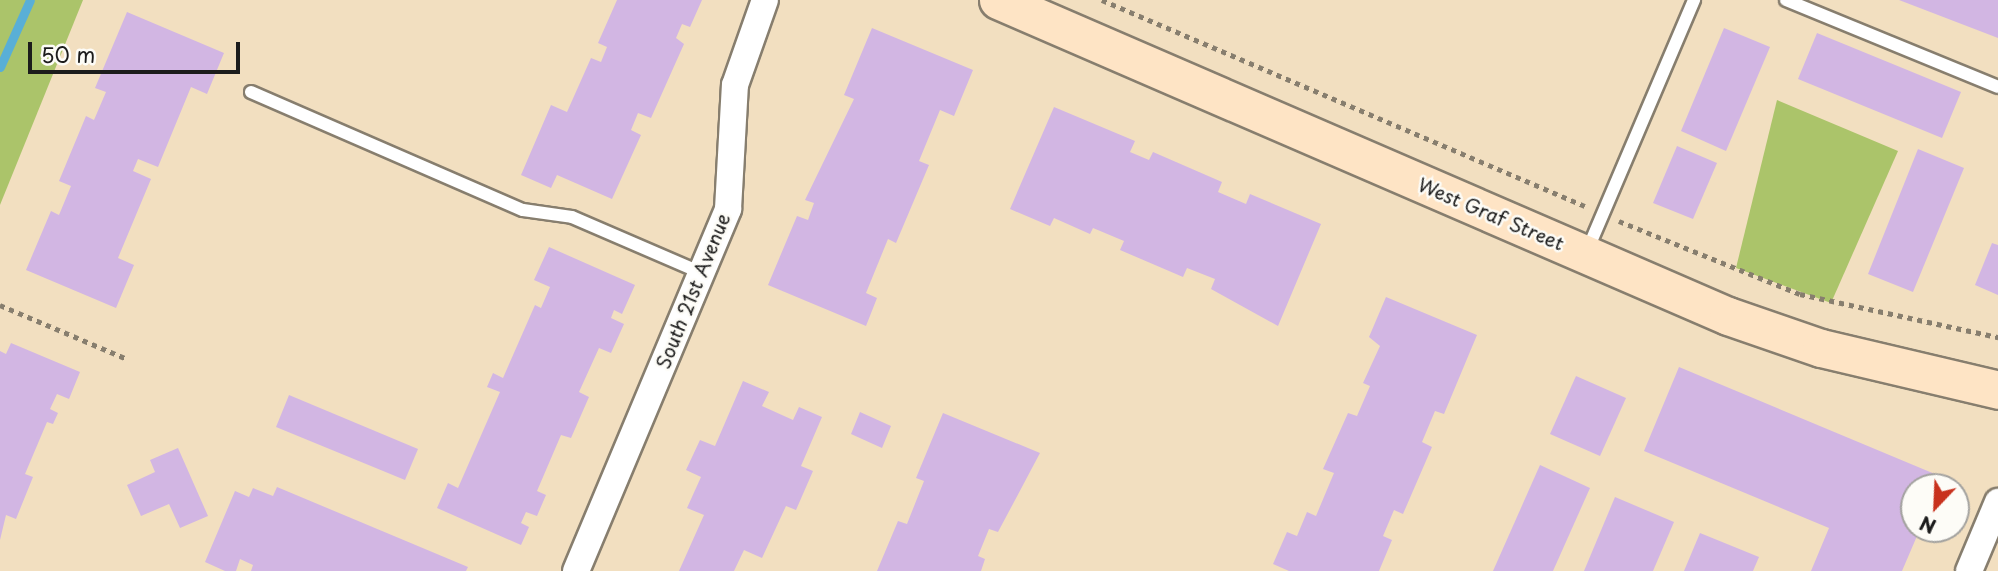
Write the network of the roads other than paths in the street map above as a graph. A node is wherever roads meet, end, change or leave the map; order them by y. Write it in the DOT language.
graph roads {
  1 [pos="765,0"];
  2 [pos="998,0"];
  3 [pos="1694,0"];
  4 [pos="1786,0"];
  5 [pos="1998,87"];
  6 [pos="251,92"];
  7 [pos="1586,255"];
  8 [pos="702,273"];
  9 [pos="1998,390"];
  10 [pos="1998,502"];
  11 [pos="576,571"];
  12 [pos="1969,571"];
  1 -- 8 [label="street, South 21st Avenue"];
  2 -- 7 [label="street, West Graf Street"];
  3 -- 7 [label="lane"];
  4 -- 5 [label="lane"];
  6 -- 8 [label="lane"];
  7 -- 9 [label="street, West Graf Street"];
  8 -- 11 [label="street, South 21st Avenue"];
  10 -- 12 [label="street"];
}
